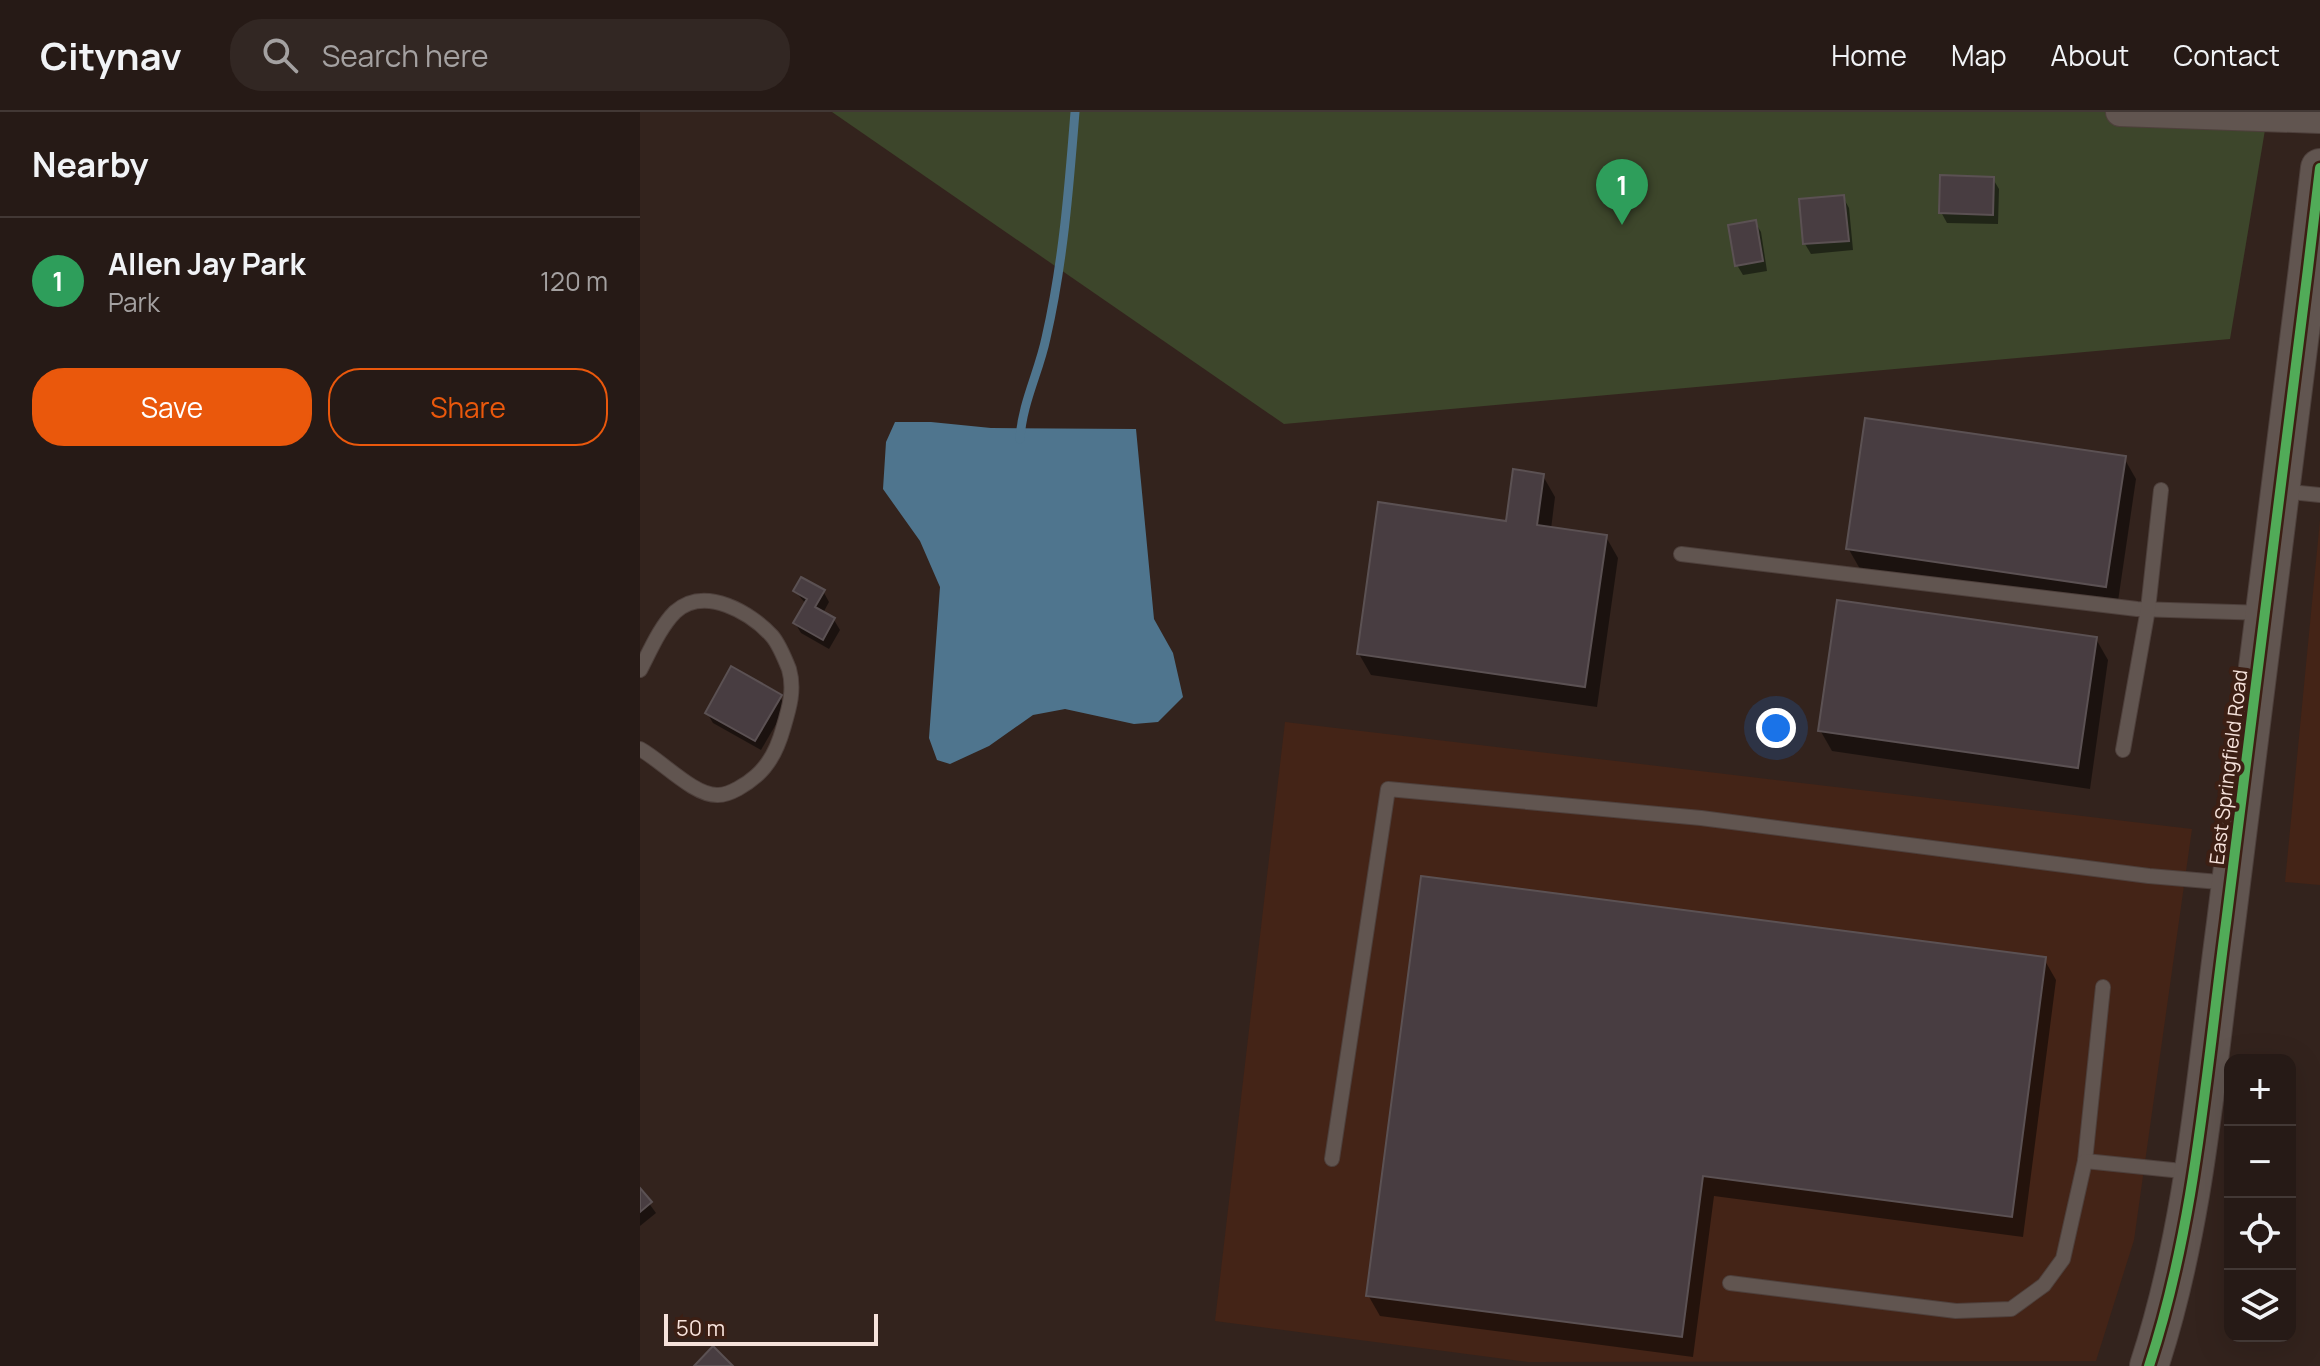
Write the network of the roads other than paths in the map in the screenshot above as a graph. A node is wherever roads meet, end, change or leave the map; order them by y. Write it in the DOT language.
graph roads {
  1 [pos="2120,112"];
  2 [pos="2320,119"];
  3 [pos="2320,168"];
  4 [pos="2317,223"];
  5 [pos="2161,490"];
  6 [pos="2281,491"];
  7 [pos="2320,495"];
  8 [pos="1681,554"];
  9 [pos="2148,609"];
  10 [pos="2266,613"];
  11 [pos="640,670"];
  12 [pos="640,749"];
  13 [pos="2123,750"];
  14 [pos="2231,883"];
  15 [pos="2103,987"];
  16 [pos="1332,1159"];
  17 [pos="2085,1161"];
  18 [pos="2193,1172"];
  19 [pos="1730,1283"];
  20 [pos="2149,1366"];
  1 -- 2 [label="street"];
  3 -- 4 [label="street, East Springfield Road"];
  4 -- 6 [label="street, East Springfield Road"];
  5 -- 9 [label="lane"];
  6 -- 7 [label="lane"];
  6 -- 10 [label="street, East Springfield Road"];
  8 -- 9 [label="lane"];
  9 -- 10 [label="lane"];
  9 -- 13 [label="lane"];
  10 -- 14 [label="street, East Springfield Road"];
  11 -- 12 [label="lane"];
  14 -- 16 [label="lane"];
  14 -- 18 [label="street, East Springfield Road"];
  15 -- 17 [label="lane"];
  17 -- 18 [label="lane"];
  17 -- 19 [label="lane"];
  18 -- 20 [label="street, East Springfield Road"];
}
